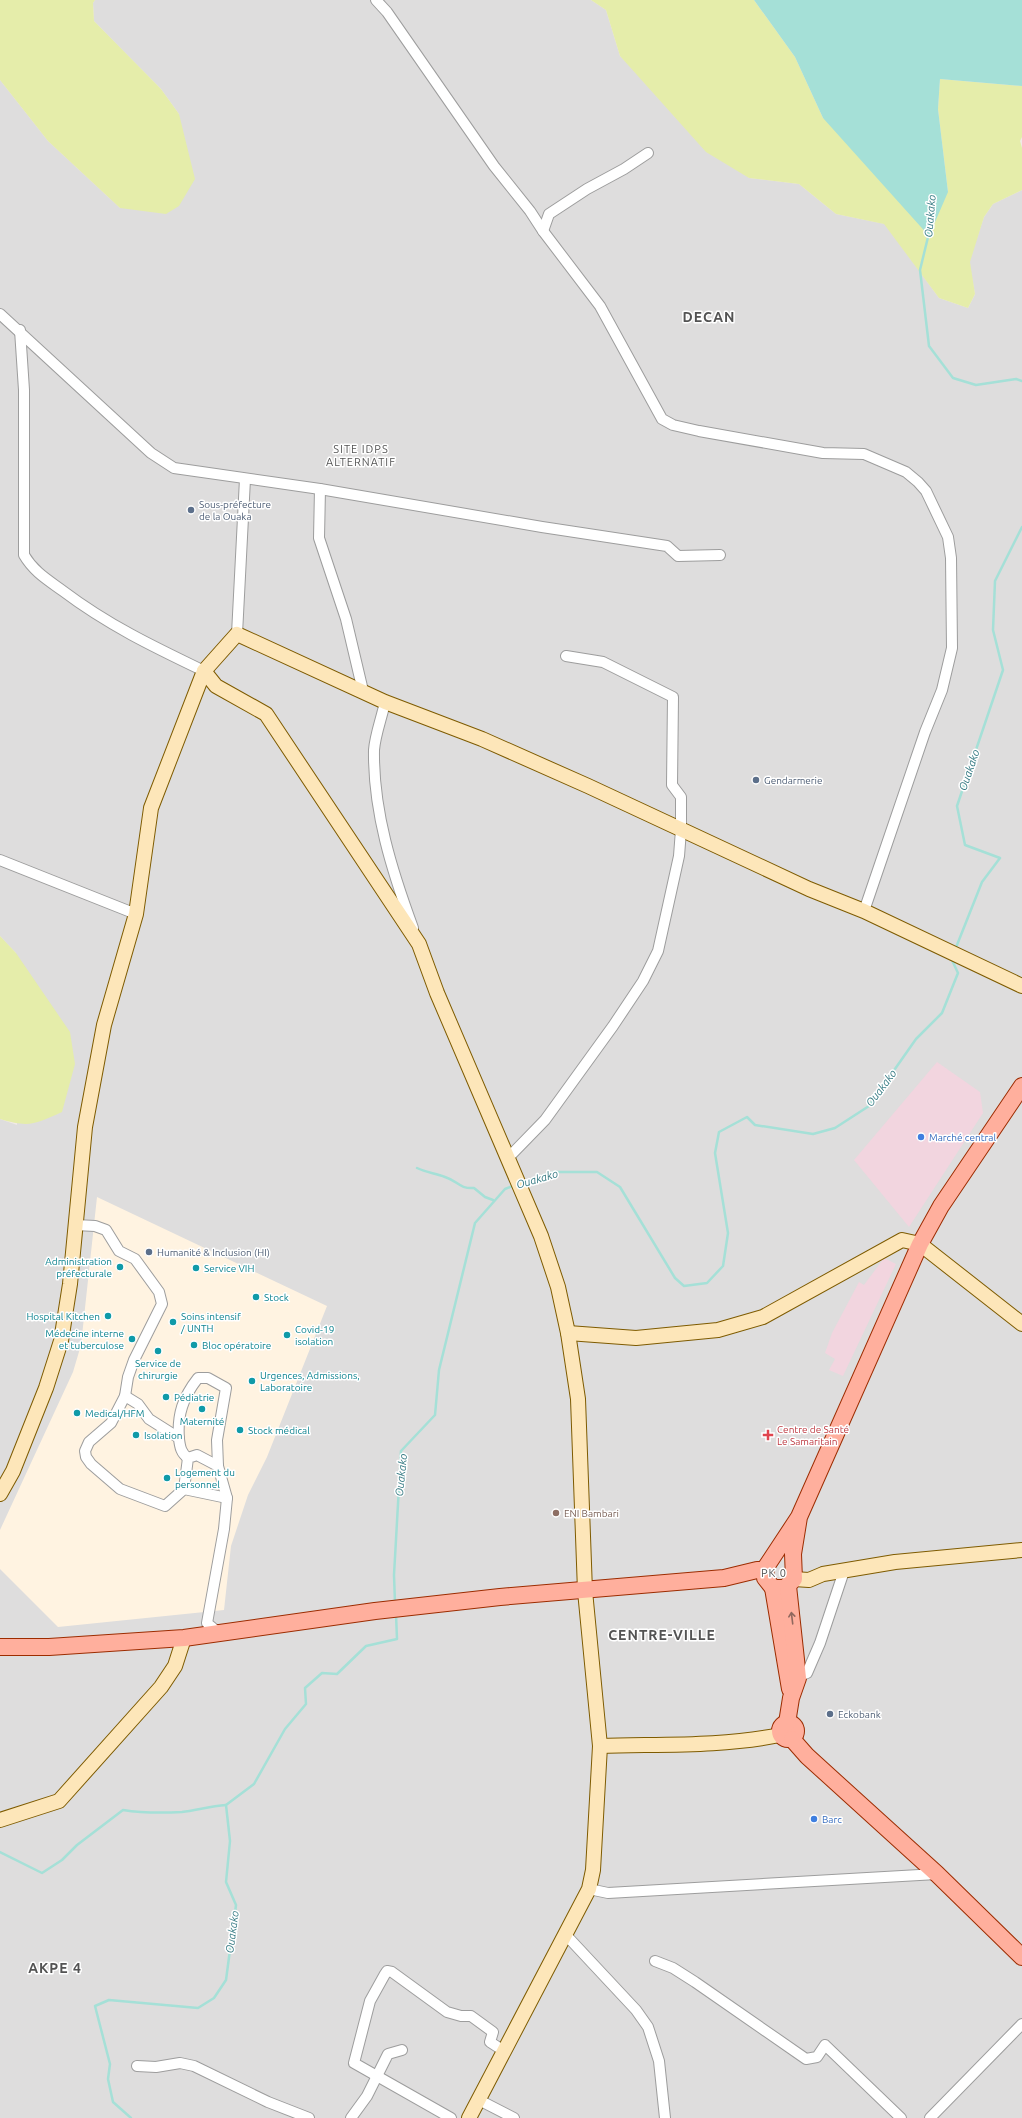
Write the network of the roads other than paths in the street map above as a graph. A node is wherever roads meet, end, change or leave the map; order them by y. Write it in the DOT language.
graph roads {
  1 [pos="376,0"];
  2 [pos="648,153"];
  3 [pos="543,231"];
  4 [pos="0,314"];
  5 [pos="20,330"];
  6 [pos="245,479"];
  7 [pos="320,489"];
  8 [pos="720,555"];
  9 [pos="237,634"];
  10 [pos="566,656"];
  11 [pos="204,671"];
  12 [pos="363,691"];
  13 [pos="385,702"];
  14 [pos="681,830"];
  15 [pos="0,860"];
  16 [pos="864,911"];
  17 [pos="136,914"];
  18 [pos="419,944"];
  19 [pos="1022,986"];
  20 [pos="1022,1086"];
  21 [pos="508,1158"];
  22 [pos="76,1225"];
  23 [pos="920,1244"];
  24 [pos="1022,1324"];
  25 [pos="568,1334"];
  26 [pos="126,1396"];
  27 [pos="179,1438"];
  28 [pos="188,1458"];
  29 [pos="218,1466"];
  30 [pos="184,1489"];
  31 [pos="0,1494"];
  32 [pos="227,1498"];
  33 [pos="799,1517"];
  34 [pos="1022,1550"];
  35 [pos="844,1571"];
  36 [pos="781,1576"];
  37 [pos="585,1590"];
  38 [pos="220,1633"];
  39 [pos="184,1638"];
  40 [pos="0,1647"];
  41 [pos="793,1678"];
  42 [pos="786,1732"];
  43 [pos="600,1746"];
  44 [pos="0,1820"];
  45 [pos="937,1874"];
  46 [pos="589,1889"];
  47 [pos="565,1934"];
  48 [pos="1022,1957"];
  49 [pos="655,1961"];
  50 [pos="1022,2024"];
  51 [pos="402,2050"];
  52 [pos="504,2051"];
  53 [pos="137,2066"];
  54 [pos="377,2076"];
  55 [pos="479,2100"];
  56 [pos="309,2118"];
  57 [pos="351,2118"];
  58 [pos="451,2118"];
  59 [pos="469,2118"];
  60 [pos="514,2118"];
  61 [pos="664,2118"];
  62 [pos="901,2118"];
  63 [pos="930,2118"];
  1 -- 3 [label="street"];
  2 -- 3 [label="street"];
  3 -- 16 [label="street"];
  4 -- 5 [label="street"];
  5 -- 6 [label="street"];
  5 -- 11 [label="street"];
  6 -- 7 [label="street"];
  6 -- 9 [label="street"];
  7 -- 8 [label="street"];
  7 -- 12 [label="street"];
  9 -- 11 [label="street"];
  9 -- 12 [label="street"];
  10 -- 14 [label="street"];
  11 -- 17 [label="street"];
  11 -- 18 [label="street"];
  12 -- 13 [label="street"];
  13 -- 14 [label="street"];
  13 -- 18 [label="street"];
  14 -- 16 [label="street"];
  14 -- 21 [label="street"];
  15 -- 17 [label="street"];
  16 -- 19 [label="street"];
  17 -- 22 [label="street"];
  18 -- 21 [label="street"];
  20 -- 23 [label="main road"];
  21 -- 25 [label="street"];
  22 -- 26 [label="street"];
  22 -- 31 [label="street"];
  23 -- 24 [label="street"];
  23 -- 25 [label="street"];
  23 -- 33 [label="main road"];
  25 -- 37 [label="street"];
  26 -- 27 [label="street"];
  26 -- 30 [label="street"];
  27 -- 28 [label="street"];
  27 -- 29 [label="street"];
  28 -- 29 [label="street"];
  28 -- 30 [label="street"];
  29 -- 32 [label="street"];
  30 -- 32 [label="street"];
  32 -- 38 [label="street"];
  33 -- 36 [label="main road"];
  33 -- 36 [label="main road"];
  34 -- 35 [label="street"];
  35 -- 36 [label="street"];
  35 -- 41 [label="street"];
  36 -- 37 [label="main road"];
  36 -- 41 [label="main road"];
  37 -- 38 [label="main road"];
  37 -- 43 [label="street"];
  38 -- 39 [label="main road"];
  39 -- 40 [label="main road"];
  39 -- 44 [label="street"];
  41 -- 42 [label="main road"];
  42 -- 43 [label="street"];
  42 -- 45 [label="main road"];
  43 -- 46 [label="street"];
  45 -- 46 [label="street"];
  45 -- 48 [label="main road"];
  46 -- 47 [label="street"];
  47 -- 52 [label="street"];
  47 -- 61 [label="street"];
  49 -- 62 [label="street"];
  50 -- 63 [label="street"];
  51 -- 54 [label="street"];
  52 -- 54 [label="street"];
  52 -- 55 [label="street"];
  53 -- 56 [label="street"];
  54 -- 57 [label="street"];
  54 -- 58 [label="street"];
  55 -- 59 [label="street"];
  55 -- 60 [label="street"];
}
